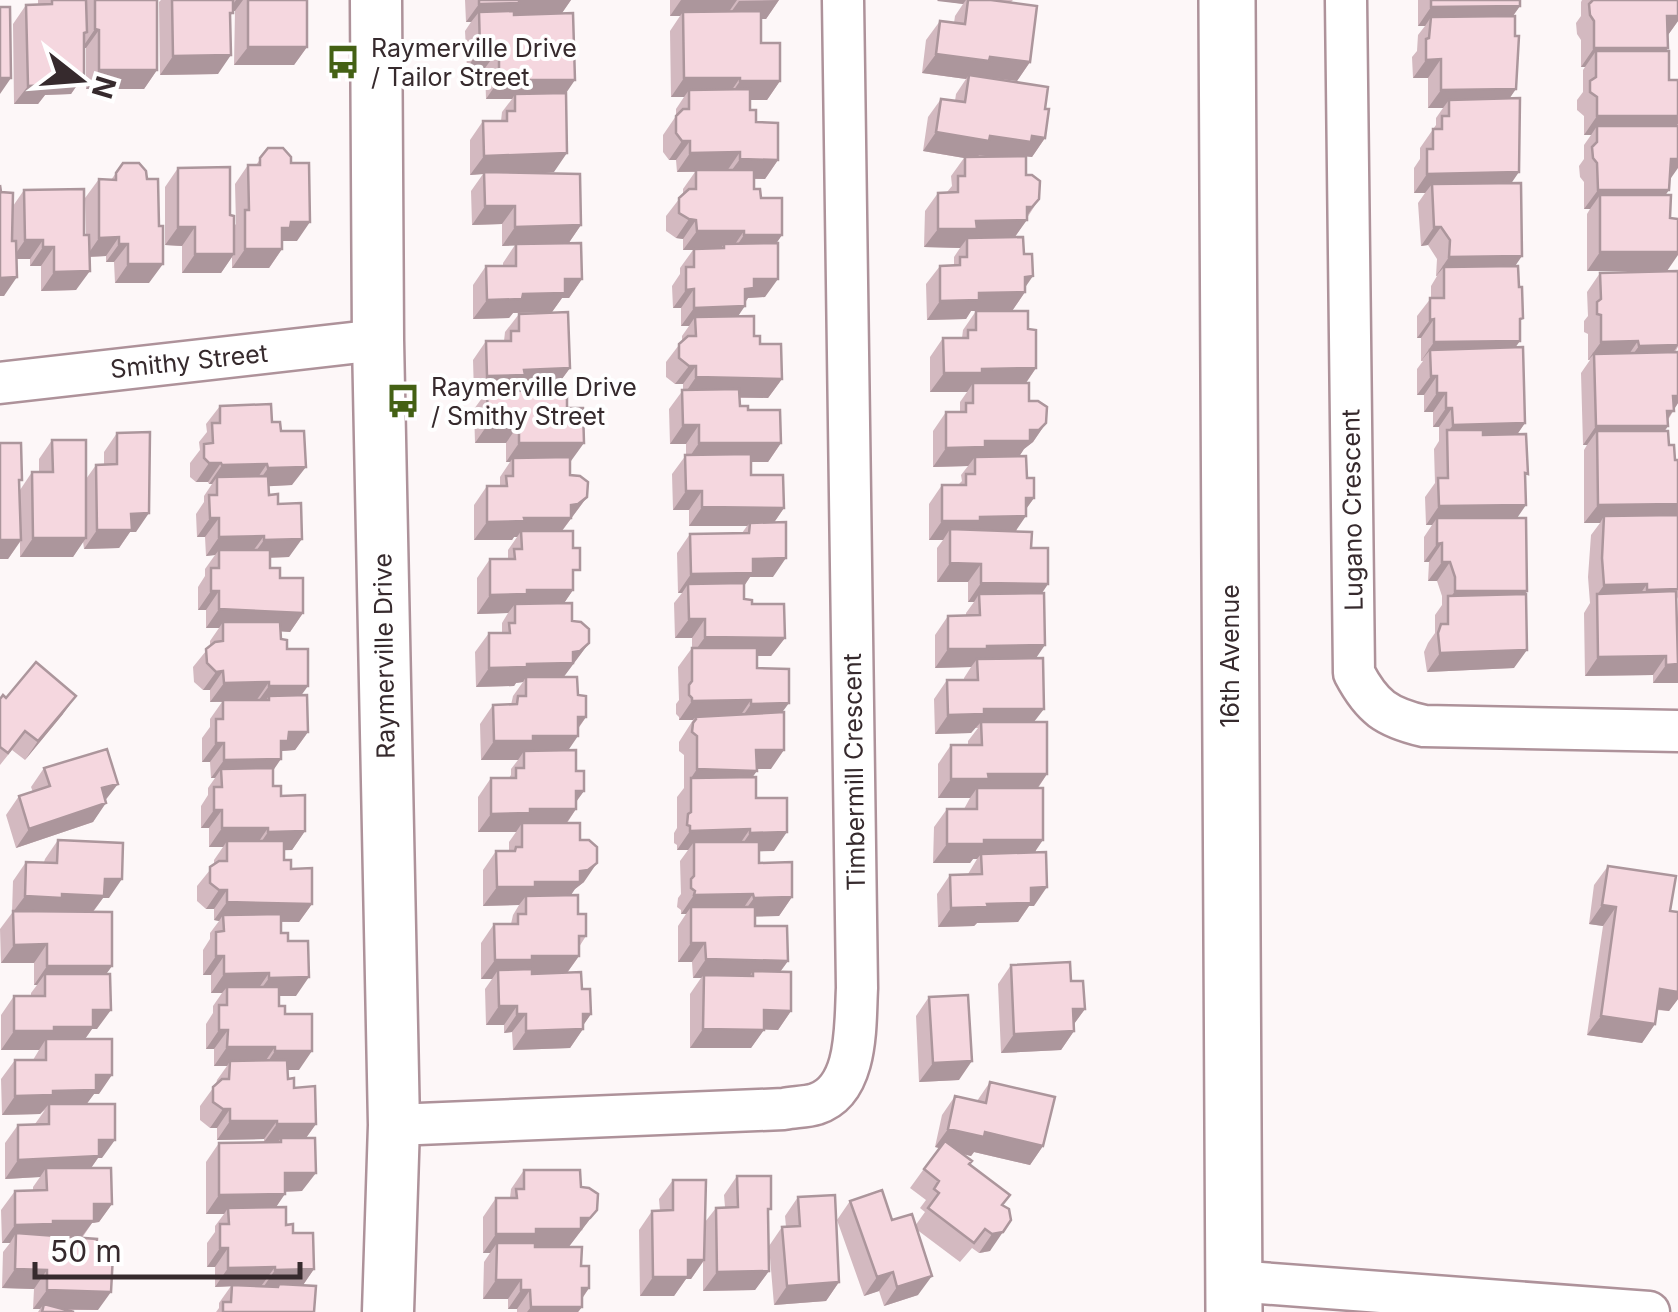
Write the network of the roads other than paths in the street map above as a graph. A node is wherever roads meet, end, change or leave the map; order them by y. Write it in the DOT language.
graph roads {
  1 [pos="376,0"];
  2 [pos="843,0"];
  3 [pos="1228,0"];
  4 [pos="1346,0"];
  5 [pos="378,340"];
  6 [pos="0,384"];
  7 [pos="1678,732"];
  8 [pos="394,1125"];
  9 [pos="1234,1296"];
  10 [pos="388,1312"];
  11 [pos="1649,1312"];
  1 -- 5 [label="street, Raymerville Drive"];
  2 -- 8 [label="street, Timbermill Crescent"];
  3 -- 9 [label="main road, 16th Avenue"];
  4 -- 7 [label="street, Lugano Crescent"];
  5 -- 6 [label="street, Smithy Street"];
  5 -- 8 [label="street, Raymerville Drive"];
  8 -- 10 [label="street, Raymerville Drive"];
  9 -- 11 [label="street"];
}
